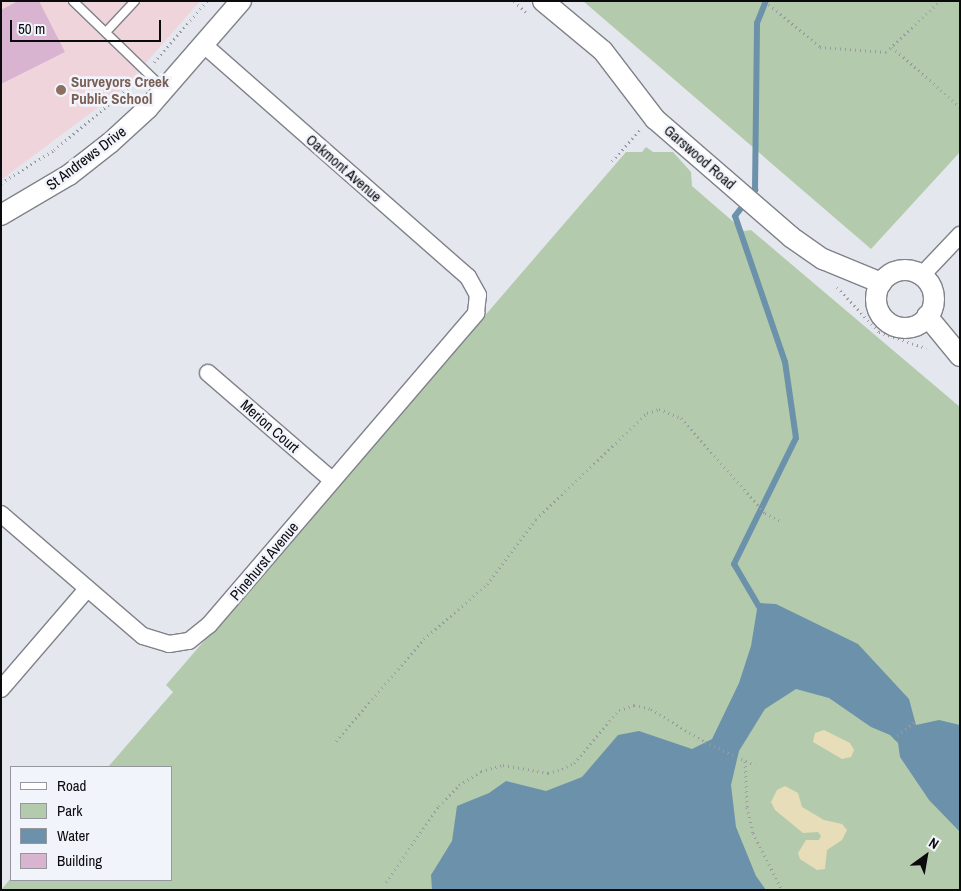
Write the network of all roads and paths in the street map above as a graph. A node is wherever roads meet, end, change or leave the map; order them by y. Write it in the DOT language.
graph roads {
  1 [pos="73,1"];
  2 [pos="135,1"];
  3 [pos="207,1"];
  4 [pos="241,1"];
  5 [pos="543,1"];
  6 [pos="764,1"];
  7 [pos="940,1"];
  8 [pos="106,32"];
  9 [pos="204,45"];
  10 [pos="892,47"];
  11 [pos="146,70"];
  12 [pos="164,90"];
  13 [pos="960,107"];
  14 [pos="644,127"];
  15 [pos="612,161"];
  16 [pos="1,183"];
  17 [pos="1,215"];
  18 [pos="960,235"];
  19 [pos="923,274"];
  20 [pos="881,283"];
  21 [pos="478,295"];
  22 [pos="927,316"];
  23 [pos="960,356"];
  24 [pos="208,373"];
  25 [pos="332,480"];
  26 [pos="1,514"];
  27 [pos="781,521"];
  28 [pos="87,589"];
  29 [pos="1,689"];
  30 [pos="914,722"];
  31 [pos="894,739"];
  32 [pos="336,741"];
  33 [pos="745,761"];
  34 [pos="755,765"];
  35 [pos="386,882"];
  36 [pos="782,890"];
  1 -- 8 [label="lane"];
  2 -- 8 [label="lane"];
  3 -- 11 [label="path"];
  4 -- 9 [label="street, St Andrews Drive"];
  5 -- 20 [label="street, Garswood Road"];
  6 -- 10 [label="path"];
  7 -- 10 [label="path"];
  8 -- 11 [label="lane"];
  9 -- 12 [label="street, St Andrews Drive"];
  9 -- 21 [label="street, Oakmont Avenue"];
  10 -- 13 [label="path"];
  11 -- 12 [label="lane"];
  11 -- 16 [label="path"];
  12 -- 17 [label="street, St Andrews Drive"];
  14 -- 15 [label="path"];
  18 -- 19 [label="street"];
  19 -- 20 [label="street"];
  19 -- 22 [label="street"];
  20 -- 22 [label="street"];
  21 -- 25 [label="street, Pinehurst Avenue"];
  22 -- 23 [label="street"];
  24 -- 25 [label="street, Merion Court"];
  25 -- 28 [label="street, Pinehurst Avenue"];
  26 -- 28 [label="street, Pinehurst Avenue"];
  27 -- 32 [label="path"];
  28 -- 29 [label="street"];
  30 -- 31 [label="path"];
  33 -- 34 [label="path"];
  33 -- 35 [label="path"];
  33 -- 36 [label="path"];
}
